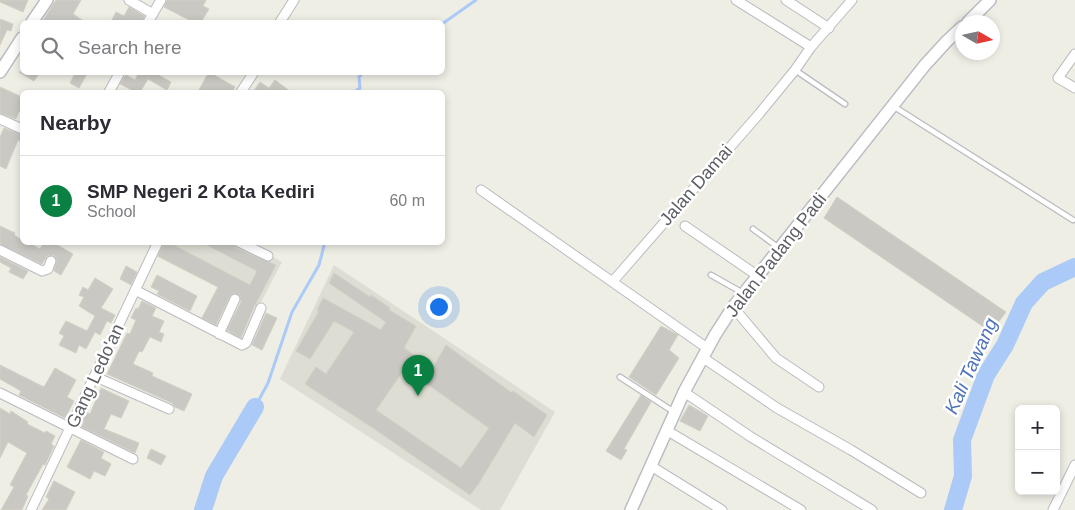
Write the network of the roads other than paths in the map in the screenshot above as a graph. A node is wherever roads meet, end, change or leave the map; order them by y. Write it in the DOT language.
graph roads {
  1 [pos="47,0"];
  2 [pos="129,0"];
  3 [pos="161,0"];
  4 [pos="294,0"];
  5 [pos="736,0"];
  6 [pos="786,0"];
  7 [pos="852,0"];
  8 [pos="990,0"];
  9 [pos="153,14"];
  10 [pos="975,15"];
  11 [pos="33,20"];
  12 [pos="149,20"];
  13 [pos="281,20"];
  14 [pos="829,28"];
  15 [pos="955,34"];
  16 [pos="20,41"];
  17 [pos="811,47"];
  18 [pos="1075,54"];
  19 [pos="795,70"];
  20 [pos="0,72"];
  21 [pos="118,75"];
  22 [pos="252,75"];
  23 [pos="1075,88"];
  24 [pos="110,90"];
  25 [pos="242,90"];
  26 [pos="845,104"];
  27 [pos="893,106"];
  28 [pos="0,119"];
  29 [pos="20,128"];
  30 [pos="481,190"];
  31 [pos="1073,220"];
  32 [pos="685,226"];
  33 [pos="754,229"];
  34 [pos="157,245"];
  35 [pos="245,245"];
  36 [pos="780,249"];
  37 [pos="0,250"];
  38 [pos="268,256"];
  39 [pos="51,261"];
  40 [pos="711,275"];
  41 [pos="758,276"];
  42 [pos="614,283"];
  43 [pos="135,290"];
  44 [pos="744,294"];
  45 [pos="235,299"];
  46 [pos="734,307"];
  47 [pos="261,308"];
  48 [pos="219,334"];
  49 [pos="704,352"];
  50 [pos="96,376"];
  51 [pos="620,378"];
  52 [pos="819,387"];
  53 [pos="684,392"];
  54 [pos="0,393"];
  55 [pos="169,409"];
  56 [pos="674,412"];
  57 [pos="71,428"];
  58 [pos="666,430"];
  59 [pos="133,459"];
  60 [pos="1075,465"];
  61 [pos="651,466"];
  62 [pos="921,493"];
  63 [pos="31,510"];
  64 [pos="631,510"];
  65 [pos="722,510"];
  66 [pos="801,510"];
  67 [pos="872,510"];
  68 [pos="1053,510"];
  1 -- 11 [label="main road"];
  2 -- 9 [label="street"];
  3 -- 9 [label="street"];
  4 -- 13 [label="street"];
  5 -- 17 [label="street"];
  6 -- 14 [label="street"];
  7 -- 14 [label="street, Jalan Damai"];
  8 -- 10 [label="main road"];
  9 -- 12 [label="street"];
  14 -- 17 [label="street, Jalan Damai"];
  15 -- 27 [label="main road, Jalan Padang Padi"];
  16 -- 20 [label="main road"];
  17 -- 19 [label="street, Jalan Damai"];
  18 -- 23 [label="street"];
  19 -- 26 [label="lane"];
  19 -- 42 [label="street, Jalan Damai"];
  21 -- 24 [label="street"];
  22 -- 25 [label="street"];
  27 -- 31 [label="lane"];
  27 -- 36 [label="main road, Jalan Padang Padi"];
  28 -- 29 [label="street"];
  30 -- 42 [label="street"];
  32 -- 41 [label="street"];
  33 -- 36 [label="lane"];
  34 -- 43 [label="street, Gang Ledo'an"];
  35 -- 38 [label="street"];
  36 -- 41 [label="main road, Jalan Padang Padi"];
  37 -- 39 [label="street"];
  40 -- 44 [label="lane"];
  41 -- 44 [label="main road, Jalan Padang Padi"];
  42 -- 49 [label="street"];
  43 -- 48 [label="street"];
  43 -- 50 [label="street, Gang Ledo'an"];
  44 -- 46 [label="main road, Jalan Padang Padi"];
  45 -- 48 [label="street"];
  46 -- 49 [label="main road, Jalan Padang Padi"];
  46 -- 52 [label="street"];
  47 -- 48 [label="street"];
  49 -- 53 [label="main road, Jalan Padang Padi"];
  49 -- 62 [label="street"];
  50 -- 55 [label="street"];
  50 -- 57 [label="street, Gang Ledo'an"];
  51 -- 56 [label="lane"];
  53 -- 56 [label="main road, Jalan Padang Padi"];
  53 -- 67 [label="street"];
  54 -- 57 [label="street"];
  56 -- 58 [label="main road, Jalan Padang Padi"];
  57 -- 59 [label="street"];
  57 -- 63 [label="street, Gang Ledo'an"];
  58 -- 61 [label="main road, Jalan Padang Padi"];
  58 -- 66 [label="street"];
  60 -- 68 [label="street"];
  61 -- 64 [label="main road, Jalan Padang Padi"];
  61 -- 65 [label="street"];
}
